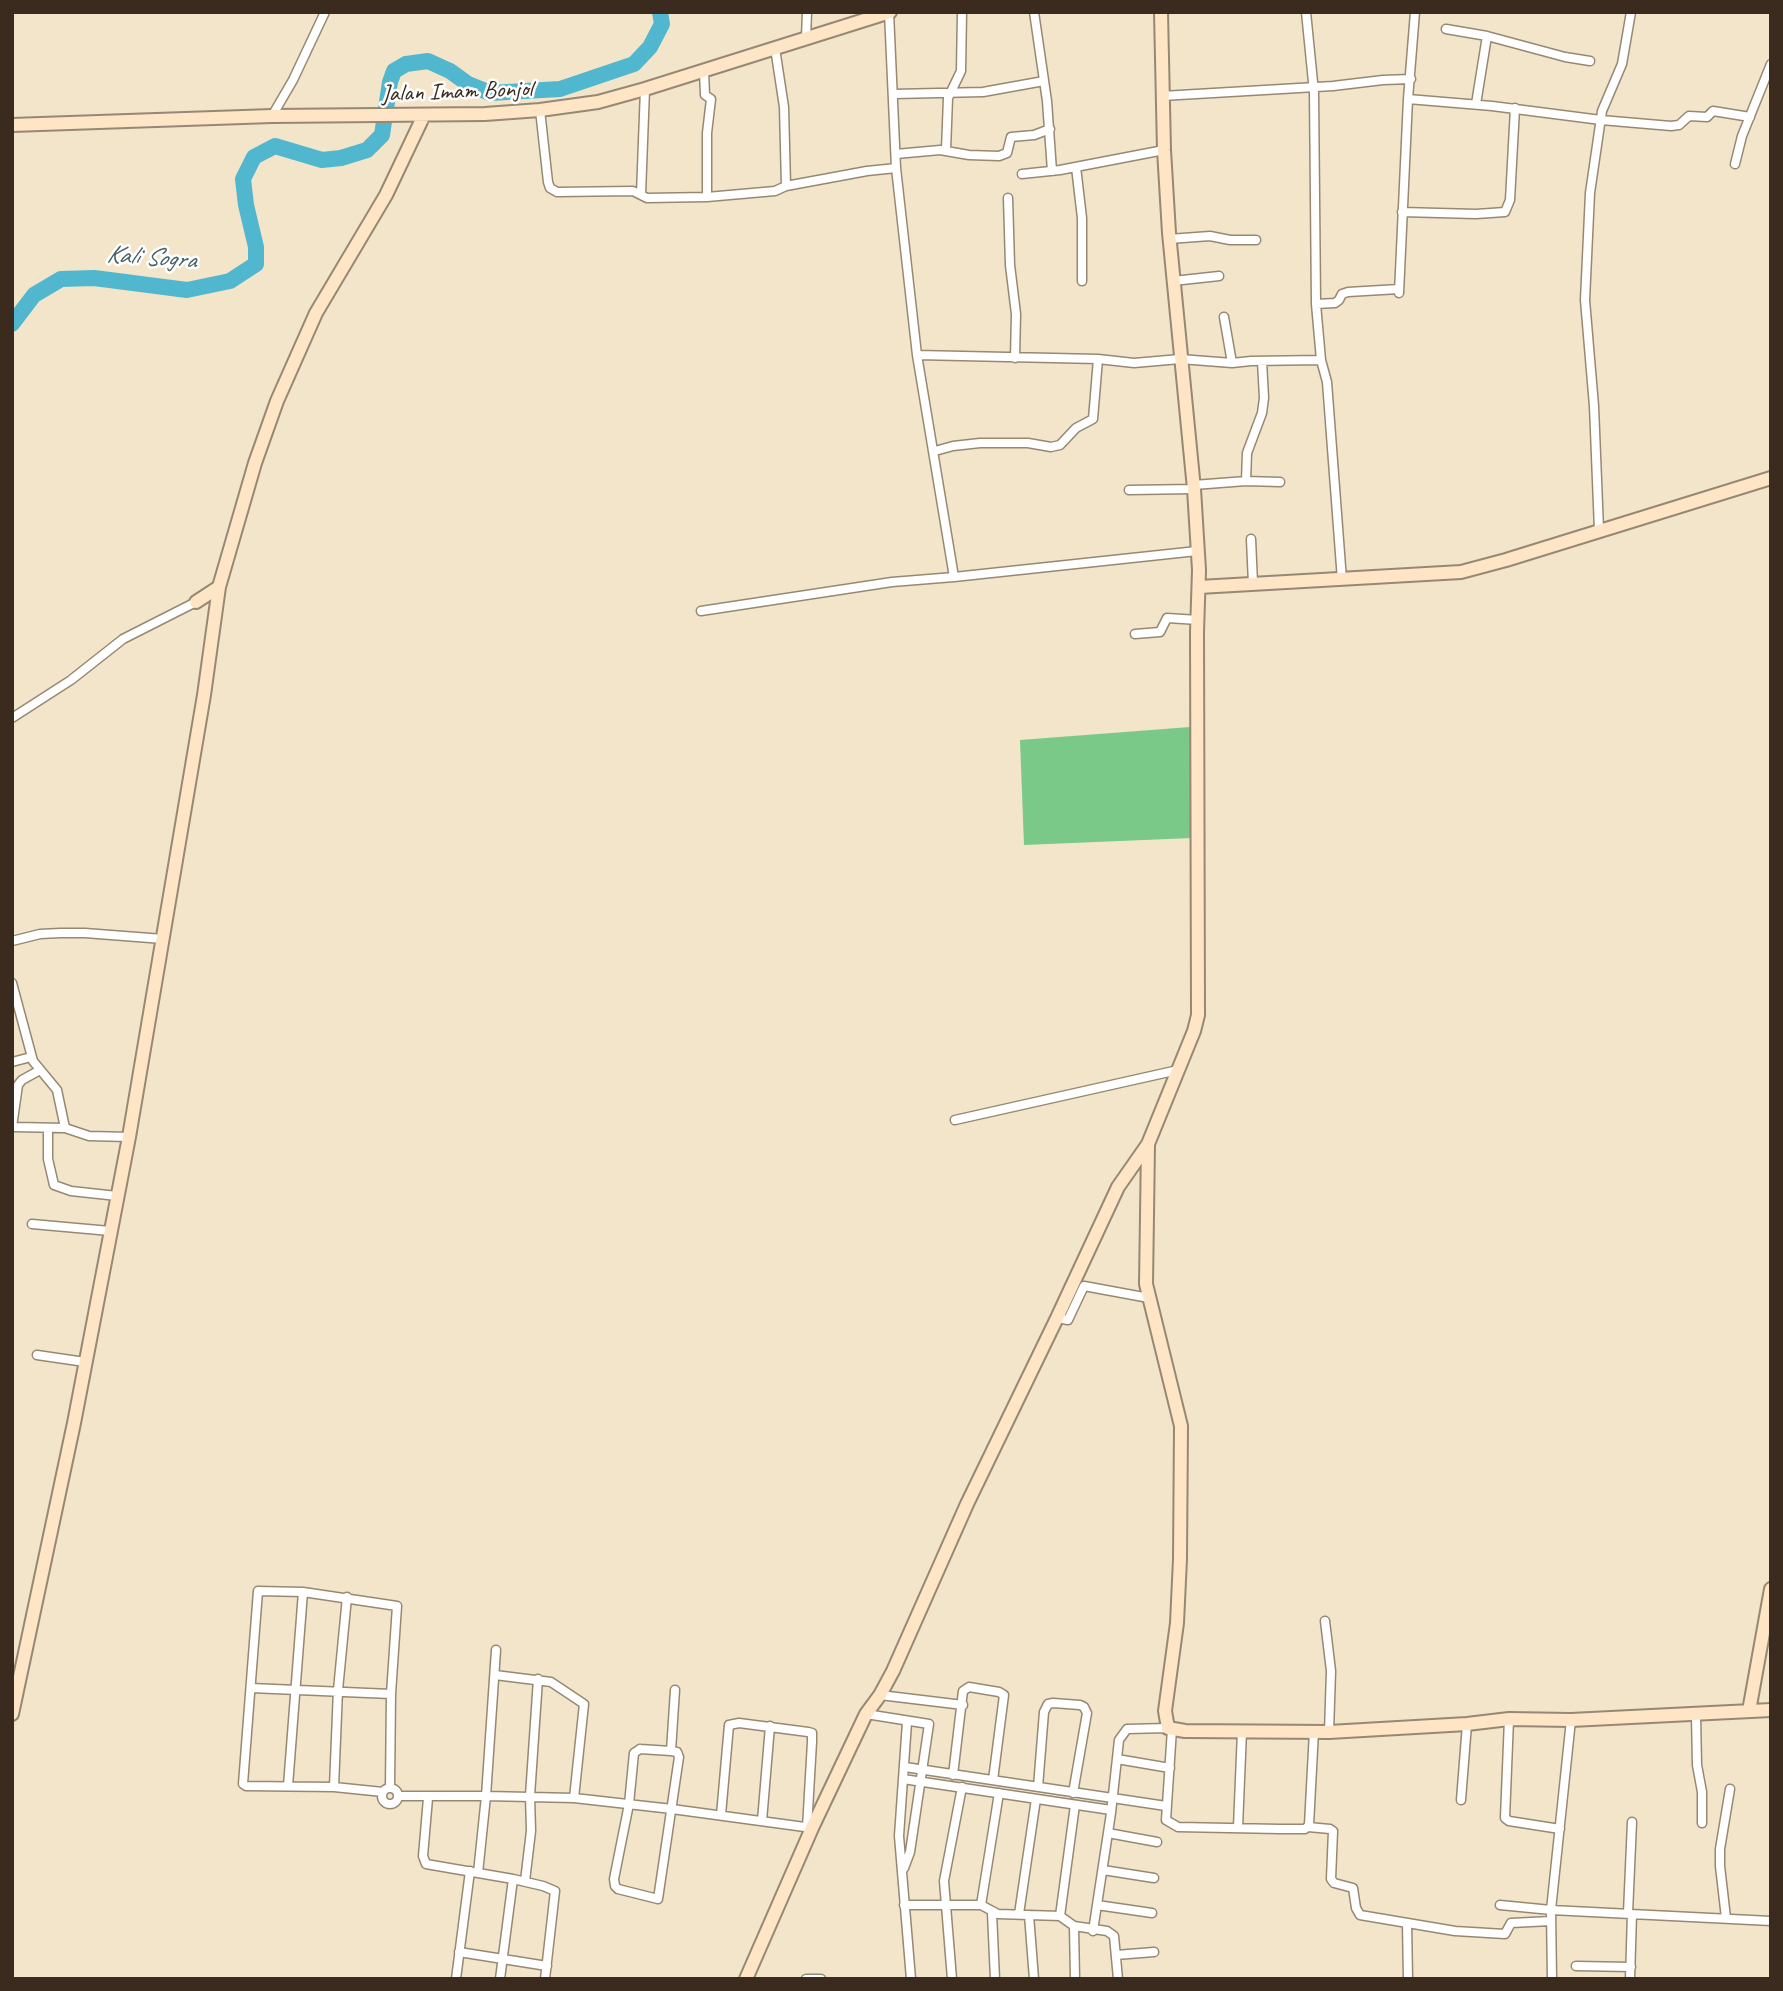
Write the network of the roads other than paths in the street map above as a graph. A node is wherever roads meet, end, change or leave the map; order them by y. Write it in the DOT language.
graph roads {
  1 [pos="325,12"];
  2 [pos="807,12"];
  3 [pos="889,12"];
  4 [pos="962,12"];
  5 [pos="1034,12"];
  6 [pos="1161,12"];
  7 [pos="1306,12"];
  8 [pos="1415,12"];
  9 [pos="1631,12"];
  10 [pos="867,16"];
  11 [pos="1446,29"];
  12 [pos="1487,36"];
  13 [pos="806,38"];
  14 [pos="775,48"];
  15 [pos="1590,61"];
  16 [pos="1771,64"];
  17 [pos="704,71"];
  18 [pos="1410,79"];
  19 [pos="1044,81"];
  20 [pos="1314,87"];
  21 [pos="645,89"];
  22 [pos="950,92"];
  23 [pos="894,94"];
  24 [pos="1162,96"];
  25 [pos="1408,99"];
  26 [pos="1476,104"];
  27 [pos="1515,108"];
  28 [pos="540,110"];
  29 [pos="424,115"];
  30 [pos="272,116"];
  31 [pos="1750,117"];
  32 [pos="1601,121"];
  33 [pos="12,125"];
  34 [pos="1050,129"];
  35 [pos="946,150"];
  36 [pos="1164,150"];
  37 [pos="896,154"];
  38 [pos="1735,164"];
  39 [pos="1076,167"];
  40 [pos="896,168"];
  41 [pos="1052,171"];
  42 [pos="1022,174"];
  43 [pos="786,186"];
  44 [pos="641,194"];
  45 [pos="707,197"];
  46 [pos="1008,198"];
  47 [pos="1402,212"];
  48 [pos="1169,239"];
  49 [pos="1256,240"];
  50 [pos="1219,276"];
  51 [pos="1082,281"];
  52 [pos="1173,281"];
  53 [pos="1316,304"];
  54 [pos="1224,317"];
  55 [pos="918,355"];
  56 [pos="1015,358"];
  57 [pos="1098,359"];
  58 [pos="1180,359"];
  59 [pos="1321,360"];
  60 [pos="1262,361"];
  61 [pos="1232,363"];
  62 [pos="935,451"];
  63 [pos="1771,478"];
  64 [pos="1245,481"];
  65 [pos="1280,482"];
  66 [pos="1194,487"];
  67 [pos="1129,490"];
  68 [pos="1599,530"];
  69 [pos="1251,539"];
  70 [pos="1197,551"];
  71 [pos="954,577"];
  72 [pos="1342,580"];
  73 [pos="1253,584"];
  74 [pos="219,587"];
  75 [pos="1199,592"];
  76 [pos="196,602"];
  77 [pos="215,611"];
  78 [pos="701,611"];
  79 [pos="1198,617"];
  80 [pos="1135,634"];
  81 [pos="12,718"];
  82 [pos="163,939"];
  83 [pos="12,941"];
  84 [pos="12,984"];
  85 [pos="31,1057"];
  86 [pos="12,1062"];
  87 [pos="40,1070"];
  88 [pos="1178,1070"];
  89 [pos="955,1120"];
  90 [pos="13,1127"];
  91 [pos="48,1128"];
  92 [pos="65,1128"];
  93 [pos="129,1137"];
  94 [pos="1148,1144"];
  95 [pos="117,1196"];
  96 [pos="32,1224"];
  97 [pos="110,1231"];
  98 [pos="1149,1298"];
  99 [pos="1058,1318"];
  100 [pos="37,1355"];
  101 [pos="85,1362"];
  102 [pos="1771,1589"];
  103 [pos="303,1592"];
  104 [pos="347,1597"];
  105 [pos="1325,1621"];
  106 [pos="496,1650"];
  107 [pos="495,1675"];
  108 [pos="538,1679"];
  109 [pos="251,1688"];
  110 [pos="296,1689"];
  111 [pos="338,1690"];
  112 [pos="675,1690"];
  113 [pos="391,1694"];
  114 [pos="880,1695"];
  115 [pos="962,1705"];
  116 [pos="1771,1710"];
  117 [pos="1749,1711"];
  118 [pos="12,1714"];
  119 [pos="866,1714"];
  120 [pos="1696,1715"];
  121 [pos="1509,1720"];
  122 [pos="1571,1720"];
  123 [pos="907,1721"];
  124 [pos="1467,1724"];
  125 [pos="770,1726"];
  126 [pos="1170,1728"];
  127 [pos="1242,1731"];
  128 [pos="1314,1731"];
  129 [pos="1329,1732"];
  130 [pos="671,1751"];
  131 [pos="1117,1759"];
  132 [pos="905,1768"];
  133 [pos="1170,1768"];
  134 [pos="922,1770"];
  135 [pos="953,1775"];
  136 [pos="903,1779"];
  137 [pos="993,1780"];
  138 [pos="921,1781"];
  139 [pos="288,1786"];
  140 [pos="334,1787"];
  141 [pos="962,1787"];
  142 [pos="1038,1787"];
  143 [pos="1730,1788"];
  144 [pos="386,1790"];
  145 [pos="999,1793"];
  146 [pos="1073,1793"];
  147 [pos="398,1796"];
  148 [pos="486,1796"];
  149 [pos="530,1796"];
  150 [pos="428,1798"];
  151 [pos="574,1798"];
  152 [pos="1113,1798"];
  153 [pos="1036,1799"];
  154 [pos="1461,1800"];
  155 [pos="629,1804"];
  156 [pos="1075,1805"];
  157 [pos="1166,1806"];
  158 [pos="672,1808"];
  159 [pos="1111,1810"];
  160 [pos="721,1815"];
  161 [pos="762,1821"];
  162 [pos="1632,1822"];
  163 [pos="1702,1823"];
  164 [pos="1238,1827"];
  165 [pos="1308,1827"];
  166 [pos="809,1828"];
  167 [pos="1560,1829"];
  168 [pos="1108,1833"];
  169 [pos="1157,1842"];
  170 [pos="903,1870"];
  171 [pos="1103,1870"];
  172 [pos="474,1872"];
  173 [pos="1154,1878"];
  174 [pos="513,1879"];
  175 [pos="525,1881"];
  176 [pos="904,1905"];
  177 [pos="945,1905"];
  178 [pos="981,1905"];
  179 [pos="1097,1905"];
  180 [pos="1500,1905"];
  181 [pos="1551,1910"];
  182 [pos="992,1913"];
  183 [pos="1152,1913"];
  184 [pos="1019,1914"];
  185 [pos="1029,1914"];
  186 [pos="1630,1914"];
  187 [pos="1060,1916"];
  188 [pos="1726,1918"];
  189 [pos="1551,1921"];
  190 [pos="1771,1921"];
  191 [pos="1407,1923"];
  192 [pos="1074,1926"];
  193 [pos="1093,1931"];
  194 [pos="459,1952"];
  195 [pos="1154,1952"];
  196 [pos="1116,1955"];
  197 [pos="502,1959"];
  198 [pos="547,1966"];
  199 [pos="1576,1966"];
  200 [pos="1631,1967"];
  201 [pos="456,1979"];
  202 [pos="500,1979"];
  203 [pos="545,1979"];
  204 [pos="746,1979"];
  205 [pos="806,1979"];
  206 [pos="821,1979"];
  207 [pos="911,1979"];
  208 [pos="952,1979"];
  209 [pos="995,1979"];
  210 [pos="1034,1979"];
  211 [pos="1075,1979"];
  212 [pos="1118,1979"];
  213 [pos="1408,1979"];
  214 [pos="1552,1979"];
  215 [pos="1630,1979"];
  1 -- 30 [label="street"];
  2 -- 13 [label="street"];
  3 -- 10 [label="street, Jalan Imam Bonjol"];
  3 -- 23 [label="street"];
  4 -- 22 [label="street"];
  5 -- 19 [label="street"];
  6 -- 24 [label="street"];
  7 -- 20 [label="street"];
  8 -- 18 [label="street"];
  9 -- 32 [label="street"];
  10 -- 13 [label="street, Jalan Imam Bonjol"];
  11 -- 12 [label="street"];
  12 -- 15 [label="street"];
  12 -- 26 [label="street"];
  13 -- 14 [label="street, Jalan Imam Bonjol"];
  14 -- 17 [label="street, Jalan Imam Bonjol"];
  14 -- 43 [label="street"];
  16 -- 31 [label="street"];
  17 -- 21 [label="street, Jalan Imam Bonjol"];
  17 -- 45 [label="street"];
  18 -- 20 [label="street"];
  18 -- 25 [label="street"];
  19 -- 22 [label="street"];
  19 -- 34 [label="street"];
  20 -- 24 [label="street"];
  20 -- 53 [label="street"];
  21 -- 28 [label="street, Jalan Imam Bonjol"];
  21 -- 44 [label="street"];
  22 -- 23 [label="street"];
  22 -- 35 [label="street"];
  23 -- 37 [label="street"];
  24 -- 36 [label="street"];
  25 -- 26 [label="street"];
  25 -- 47 [label="street"];
  26 -- 27 [label="street"];
  27 -- 32 [label="street"];
  27 -- 47 [label="street"];
  28 -- 29 [label="street, Jalan Imam Bonjol"];
  28 -- 44 [label="street"];
  29 -- 30 [label="street, Jalan Imam Bonjol"];
  29 -- 74 [label="street"];
  30 -- 33 [label="street, Jalan Imam Bonjol"];
  31 -- 32 [label="street"];
  31 -- 38 [label="street"];
  32 -- 68 [label="street"];
  34 -- 35 [label="street"];
  34 -- 41 [label="street"];
  35 -- 37 [label="street"];
  36 -- 39 [label="street"];
  36 -- 48 [label="street"];
  37 -- 40 [label="street"];
  39 -- 41 [label="street"];
  39 -- 51 [label="street"];
  40 -- 43 [label="street"];
  40 -- 55 [label="street"];
  41 -- 42 [label="street"];
  43 -- 45 [label="street"];
  44 -- 45 [label="street"];
  46 -- 56 [label="street"];
  47 -- 53 [label="street"];
  48 -- 49 [label="street"];
  48 -- 52 [label="street"];
  50 -- 52 [label="street"];
  52 -- 58 [label="street"];
  53 -- 59 [label="street"];
  54 -- 61 [label="street"];
  55 -- 56 [label="street"];
  55 -- 62 [label="street"];
  56 -- 57 [label="street"];
  57 -- 58 [label="street"];
  57 -- 62 [label="street"];
  58 -- 61 [label="street"];
  58 -- 66 [label="street"];
  59 -- 60 [label="street"];
  59 -- 72 [label="street"];
  60 -- 61 [label="street"];
  60 -- 64 [label="street"];
  62 -- 71 [label="street"];
  63 -- 68 [label="street"];
  64 -- 65 [label="street"];
  64 -- 66 [label="street"];
  66 -- 67 [label="street"];
  66 -- 70 [label="street"];
  68 -- 72 [label="street"];
  69 -- 73 [label="street"];
  70 -- 71 [label="street"];
  70 -- 75 [label="street"];
  71 -- 78 [label="street"];
  72 -- 73 [label="street"];
  73 -- 75 [label="street"];
  74 -- 76 [label="street"];
  74 -- 77 [label="street"];
  75 -- 79 [label="street"];
  76 -- 77 [label="street"];
  76 -- 81 [label="street"];
  77 -- 82 [label="street"];
  79 -- 80 [label="street"];
  79 -- 88 [label="street"];
  82 -- 83 [label="street"];
  82 -- 93 [label="street"];
  84 -- 85 [label="street"];
  85 -- 86 [label="street"];
  85 -- 87 [label="street"];
  87 -- 90 [label="street"];
  87 -- 92 [label="street"];
  88 -- 89 [label="street"];
  88 -- 94 [label="street"];
  90 -- 91 [label="street"];
  91 -- 92 [label="street"];
  91 -- 95 [label="street"];
  92 -- 93 [label="street"];
  93 -- 95 [label="street"];
  94 -- 98 [label="street"];
  94 -- 99 [label="street"];
  95 -- 97 [label="street"];
  96 -- 97 [label="street"];
  97 -- 101 [label="street"];
  98 -- 99 [label="street"];
  98 -- 126 [label="street"];
  99 -- 114 [label="street"];
  100 -- 101 [label="street"];
  101 -- 118 [label="street"];
  102 -- 117 [label="street"];
  103 -- 104 [label="street"];
  103 -- 109 [label="street"];
  103 -- 110 [label="street"];
  104 -- 111 [label="street"];
  104 -- 113 [label="street"];
  105 -- 129 [label="street"];
  106 -- 107 [label="street"];
  107 -- 108 [label="street"];
  107 -- 148 [label="street"];
  108 -- 149 [label="street"];
  108 -- 151 [label="street"];
  109 -- 110 [label="street"];
  109 -- 139 [label="street"];
  110 -- 111 [label="street"];
  110 -- 139 [label="street"];
  111 -- 113 [label="street"];
  111 -- 140 [label="street"];
  112 -- 130 [label="street"];
  113 -- 144 [label="street"];
  114 -- 115 [label="street"];
  114 -- 119 [label="street"];
  115 -- 135 [label="street"];
  115 -- 137 [label="street"];
  116 -- 117 [label="street"];
  117 -- 120 [label="street"];
  119 -- 123 [label="street"];
  119 -- 166 [label="street"];
  120 -- 122 [label="street"];
  120 -- 163 [label="street"];
  121 -- 122 [label="street"];
  121 -- 124 [label="street"];
  121 -- 167 [label="street"];
  122 -- 167 [label="street"];
  123 -- 132 [label="street"];
  123 -- 134 [label="street"];
  124 -- 129 [label="street"];
  124 -- 154 [label="street"];
  125 -- 160 [label="street"];
  125 -- 161 [label="street"];
  125 -- 166 [label="street"];
  126 -- 127 [label="street"];
  126 -- 131 [label="street"];
  126 -- 133 [label="street"];
  127 -- 128 [label="street"];
  127 -- 164 [label="street"];
  128 -- 129 [label="street"];
  128 -- 165 [label="street"];
  130 -- 155 [label="street"];
  130 -- 158 [label="street"];
  131 -- 133 [label="street"];
  131 -- 152 [label="street"];
  132 -- 134 [label="street"];
  132 -- 136 [label="street"];
  133 -- 157 [label="street"];
  134 -- 135 [label="street"];
  134 -- 138 [label="street"];
  135 -- 137 [label="street"];
  136 -- 138 [label="street"];
  136 -- 170 [label="street"];
  137 -- 142 [label="street"];
  138 -- 141 [label="street"];
  138 -- 170 [label="street"];
  139 -- 140 [label="street"];
  140 -- 144 [label="street"];
  141 -- 145 [label="street"];
  141 -- 177 [label="street"];
  142 -- 146 [label="street"];
  142 -- 146 [label="street"];
  143 -- 188 [label="street"];
  144 -- 147 [label="street"];
  144 -- 147 [label="street"];
  145 -- 153 [label="street"];
  145 -- 178 [label="street"];
  146 -- 152 [label="street"];
  147 -- 150 [label="street"];
  148 -- 149 [label="street"];
  148 -- 150 [label="street"];
  148 -- 172 [label="street"];
  149 -- 151 [label="street"];
  149 -- 175 [label="street"];
  150 -- 172 [label="street"];
  151 -- 155 [label="street"];
  152 -- 157 [label="street"];
  152 -- 159 [label="street"];
  153 -- 156 [label="street"];
  153 -- 184 [label="street"];
  155 -- 158 [label="street"];
  155 -- 158 [label="street"];
  156 -- 159 [label="street"];
  156 -- 187 [label="street"];
  157 -- 164 [label="street"];
  158 -- 160 [label="street"];
  159 -- 168 [label="street"];
  160 -- 161 [label="street"];
  161 -- 166 [label="street"];
  162 -- 186 [label="street"];
  164 -- 165 [label="street"];
  165 -- 191 [label="street"];
  166 -- 204 [label="street"];
  167 -- 181 [label="street"];
  168 -- 169 [label="street"];
  168 -- 171 [label="street"];
  170 -- 176 [label="street"];
  171 -- 173 [label="street"];
  171 -- 179 [label="street"];
  172 -- 174 [label="street"];
  172 -- 194 [label="street"];
  174 -- 175 [label="street"];
  174 -- 197 [label="street"];
  175 -- 198 [label="street"];
  176 -- 177 [label="street"];
  176 -- 207 [label="street"];
  177 -- 178 [label="street"];
  177 -- 208 [label="street"];
  178 -- 182 [label="street"];
  179 -- 183 [label="street"];
  179 -- 193 [label="street"];
  180 -- 181 [label="street"];
  181 -- 186 [label="street"];
  181 -- 189 [label="street"];
  182 -- 184 [label="street"];
  182 -- 209 [label="street"];
  184 -- 185 [label="street"];
  185 -- 187 [label="street"];
  185 -- 210 [label="street"];
  186 -- 188 [label="street"];
  186 -- 200 [label="street"];
  187 -- 192 [label="street"];
  188 -- 190 [label="street"];
  189 -- 191 [label="street"];
  189 -- 214 [label="street"];
  191 -- 213 [label="street"];
  192 -- 193 [label="street"];
  192 -- 211 [label="street"];
  193 -- 196 [label="street"];
  194 -- 197 [label="street"];
  194 -- 201 [label="street"];
  195 -- 196 [label="street"];
  196 -- 212 [label="street"];
  197 -- 198 [label="street"];
  197 -- 202 [label="street"];
  198 -- 203 [label="street"];
  199 -- 200 [label="street"];
  200 -- 215 [label="street"];
  205 -- 206 [label="street"];
}
